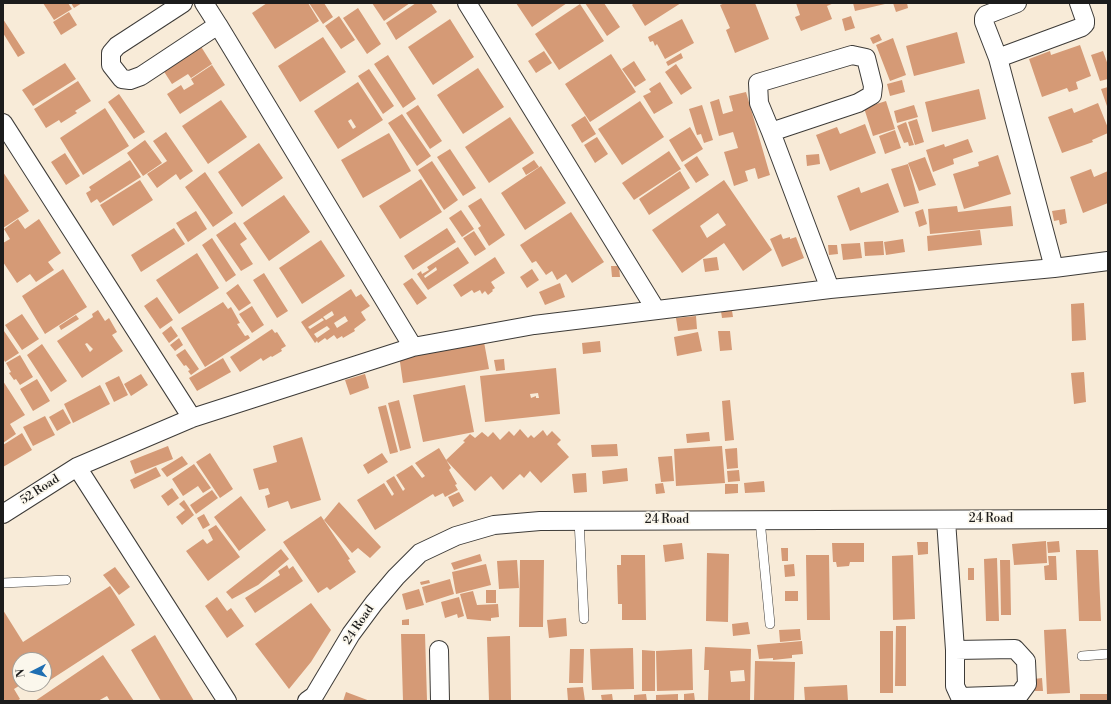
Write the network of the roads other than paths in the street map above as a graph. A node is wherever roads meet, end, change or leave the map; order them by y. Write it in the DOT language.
graph roads {
  1 [pos="182,3"];
  2 [pos="204,3"];
  3 [pos="467,3"];
  4 [pos="1017,3"];
  5 [pos="1079,3"];
  6 [pos="218,24"];
  7 [pos="998,58"];
  8 [pos="3,123"];
  9 [pos="771,132"];
  10 [pos="1108,261"];
  11 [pos="1054,268"];
  12 [pos="830,289"];
  13 [pos="656,310"];
  14 [pos="413,347"];
  15 [pos="192,418"];
  16 [pos="77,466"];
  17 [pos="3,514"];
  18 [pos="1108,519"];
  19 [pos="579,520"];
  20 [pos="760,520"];
  21 [pos="946,520"];
  22 [pos="66,580"];
  23 [pos="3,582"];
  24 [pos="584,619"];
  25 [pos="770,624"];
  26 [pos="439,650"];
  27 [pos="955,650"];
  28 [pos="1108,654"];
  29 [pos="1082,656"];
  30 [pos="227,701"];
  31 [pos="307,701"];
  32 [pos="440,701"];
  1 -- 6 [label="street"];
  2 -- 6 [label="street"];
  3 -- 13 [label="street"];
  4 -- 7 [label="street"];
  5 -- 7 [label="street"];
  6 -- 14 [label="street"];
  7 -- 11 [label="street"];
  8 -- 15 [label="street"];
  9 -- 9 [label="street"];
  9 -- 12 [label="street"];
  10 -- 11 [label="street, 52 Road"];
  11 -- 12 [label="street, 52 Road"];
  12 -- 13 [label="street, 52 Road"];
  13 -- 14 [label="street, 52 Road"];
  14 -- 15 [label="street, 52 Road"];
  15 -- 16 [label="street, 52 Road"];
  16 -- 17 [label="street, 52 Road"];
  16 -- 30 [label="street"];
  18 -- 21 [label="street, 24 Road"];
  19 -- 20 [label="street, 24 Road"];
  19 -- 24 [label="lane"];
  19 -- 31 [label="street, 24 Road"];
  20 -- 21 [label="street, 24 Road"];
  20 -- 25 [label="lane"];
  21 -- 27 [label="street"];
  22 -- 23 [label="lane"];
  26 -- 32 [label="street"];
  28 -- 29 [label="lane"];
}
